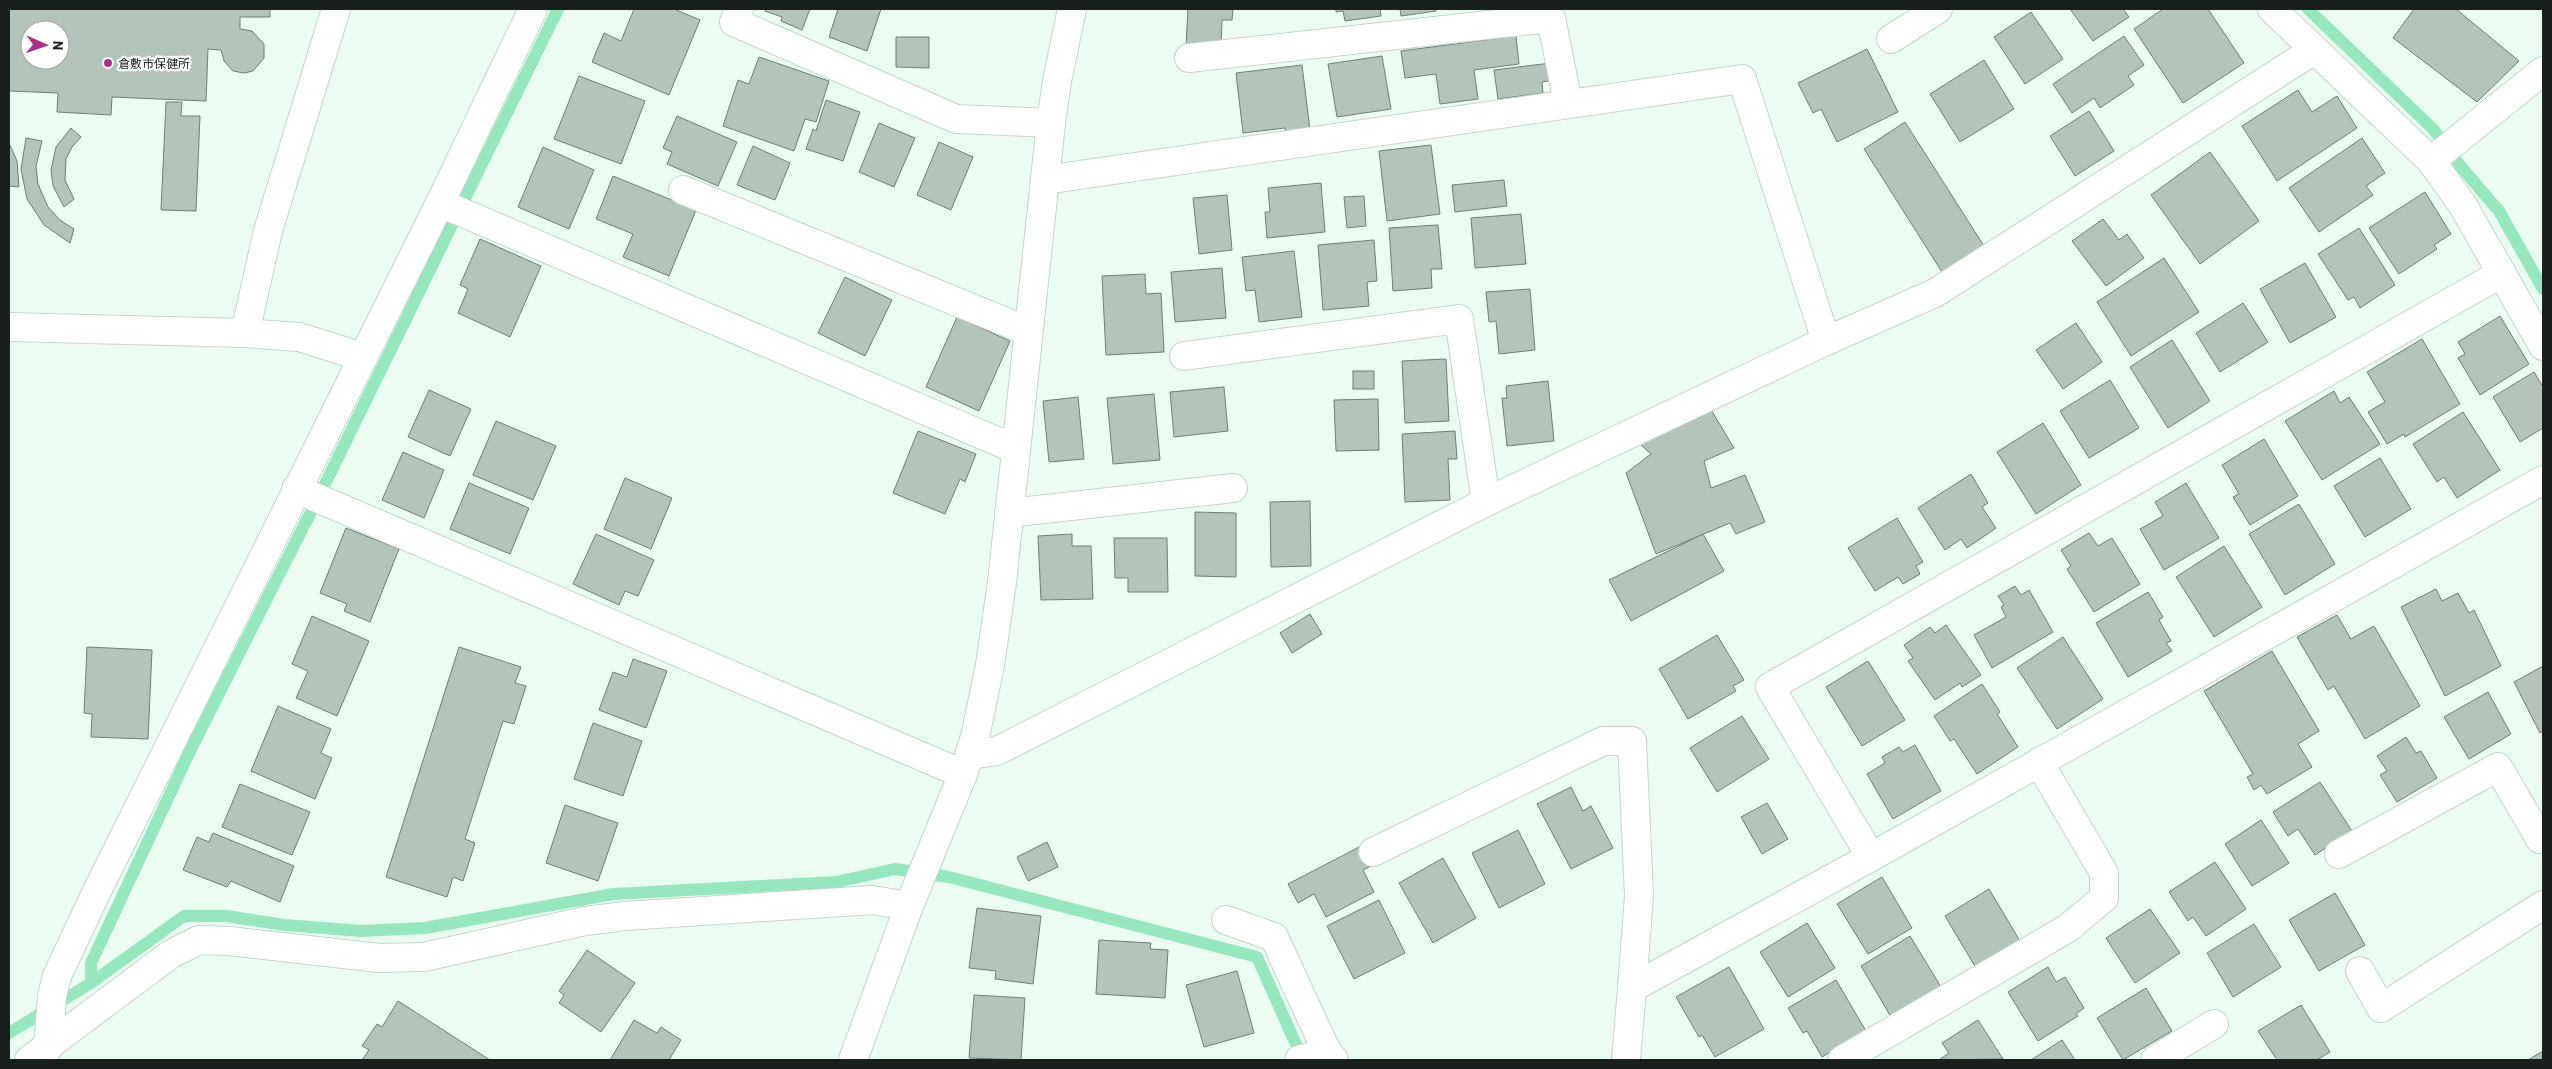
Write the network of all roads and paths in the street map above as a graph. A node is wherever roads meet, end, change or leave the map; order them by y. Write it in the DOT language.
graph roads {
  1 [pos="336,9"];
  2 [pos="533,9"];
  3 [pos="739,9"];
  4 [pos="1072,9"];
  5 [pos="1938,9"];
  6 [pos="2272,9"];
  7 [pos="1891,39"];
  8 [pos="2314,50"];
  9 [pos="1189,58"];
  10 [pos="2543,72"];
  11 [pos="1568,104"];
  12 [pos="1051,122"];
  13 [pos="2442,152"];
  14 [pos="1045,180"];
  15 [pos="683,190"];
  16 [pos="452,208"];
  17 [pos="2502,273"];
  18 [pos="9,327"];
  19 [pos="1028,331"];
  20 [pos="245,333"];
  21 [pos="1826,341"];
  22 [pos="2543,346"];
  23 [pos="1184,356"];
  24 [pos="363,357"];
  25 [pos="1015,448"];
  26 [pos="2543,480"];
  27 [pos="1232,488"];
  28 [pos="309,494"];
  29 [pos="1486,502"];
  30 [pos="1009,513"];
  31 [pos="2040,762"];
  32 [pos="966,764"];
  33 [pos="2542,840"];
  34 [pos="1373,852"];
  35 [pos="2339,854"];
  36 [pos="1871,857"];
  37 [pos="919,884"];
  38 [pos="2543,905"];
  39 [pos="1226,920"];
  40 [pos="2360,971"];
  41 [pos="1632,988"];
  42 [pos="2214,1024"];
  43 [pos="43,1044"];
  44 [pos="1318,1057"];
  45 [pos="853,1060"];
  46 [pos="1626,1060"];
  47 [pos="1842,1060"];
  48 [pos="2155,1060"];
  1 -- 20 [label="street"];
  2 -- 16 [label="street"];
  3 -- 12 [label="street"];
  4 -- 12 [label="street"];
  5 -- 7 [label="street"];
  6 -- 8 [label="street"];
  8 -- 13 [label="street"];
  8 -- 21 [label="street"];
  9 -- 11 [label="street"];
  10 -- 13 [label="street"];
  11 -- 14 [label="street"];
  11 -- 21 [label="street"];
  12 -- 14 [label="street"];
  13 -- 17 [label="street"];
  14 -- 19 [label="street"];
  15 -- 19 [label="street"];
  16 -- 24 [label="street"];
  16 -- 25 [label="street"];
  17 -- 22 [label="street"];
  17 -- 36 [label="street"];
  18 -- 20 [label="street"];
  19 -- 25 [label="street"];
  20 -- 24 [label="street"];
  21 -- 29 [label="street"];
  23 -- 29 [label="street"];
  24 -- 28 [label="street"];
  25 -- 30 [label="street"];
  26 -- 31 [label="street"];
  27 -- 30 [label="street"];
  28 -- 32 [label="street"];
  28 -- 43 [label="street"];
  29 -- 32 [label="street"];
  30 -- 32 [label="street"];
  31 -- 36 [label="street"];
  31 -- 47 [label="street"];
  32 -- 37 [label="street"];
  33 -- 35 [label="street"];
  34 -- 41 [label="street"];
  36 -- 41 [label="street"];
  37 -- 43 [label="street"];
  37 -- 45 [label="street"];
  38 -- 40 [label="street"];
  39 -- 44 [label="street"];
  41 -- 46 [label="street"];
  42 -- 48 [label="street"];
}
